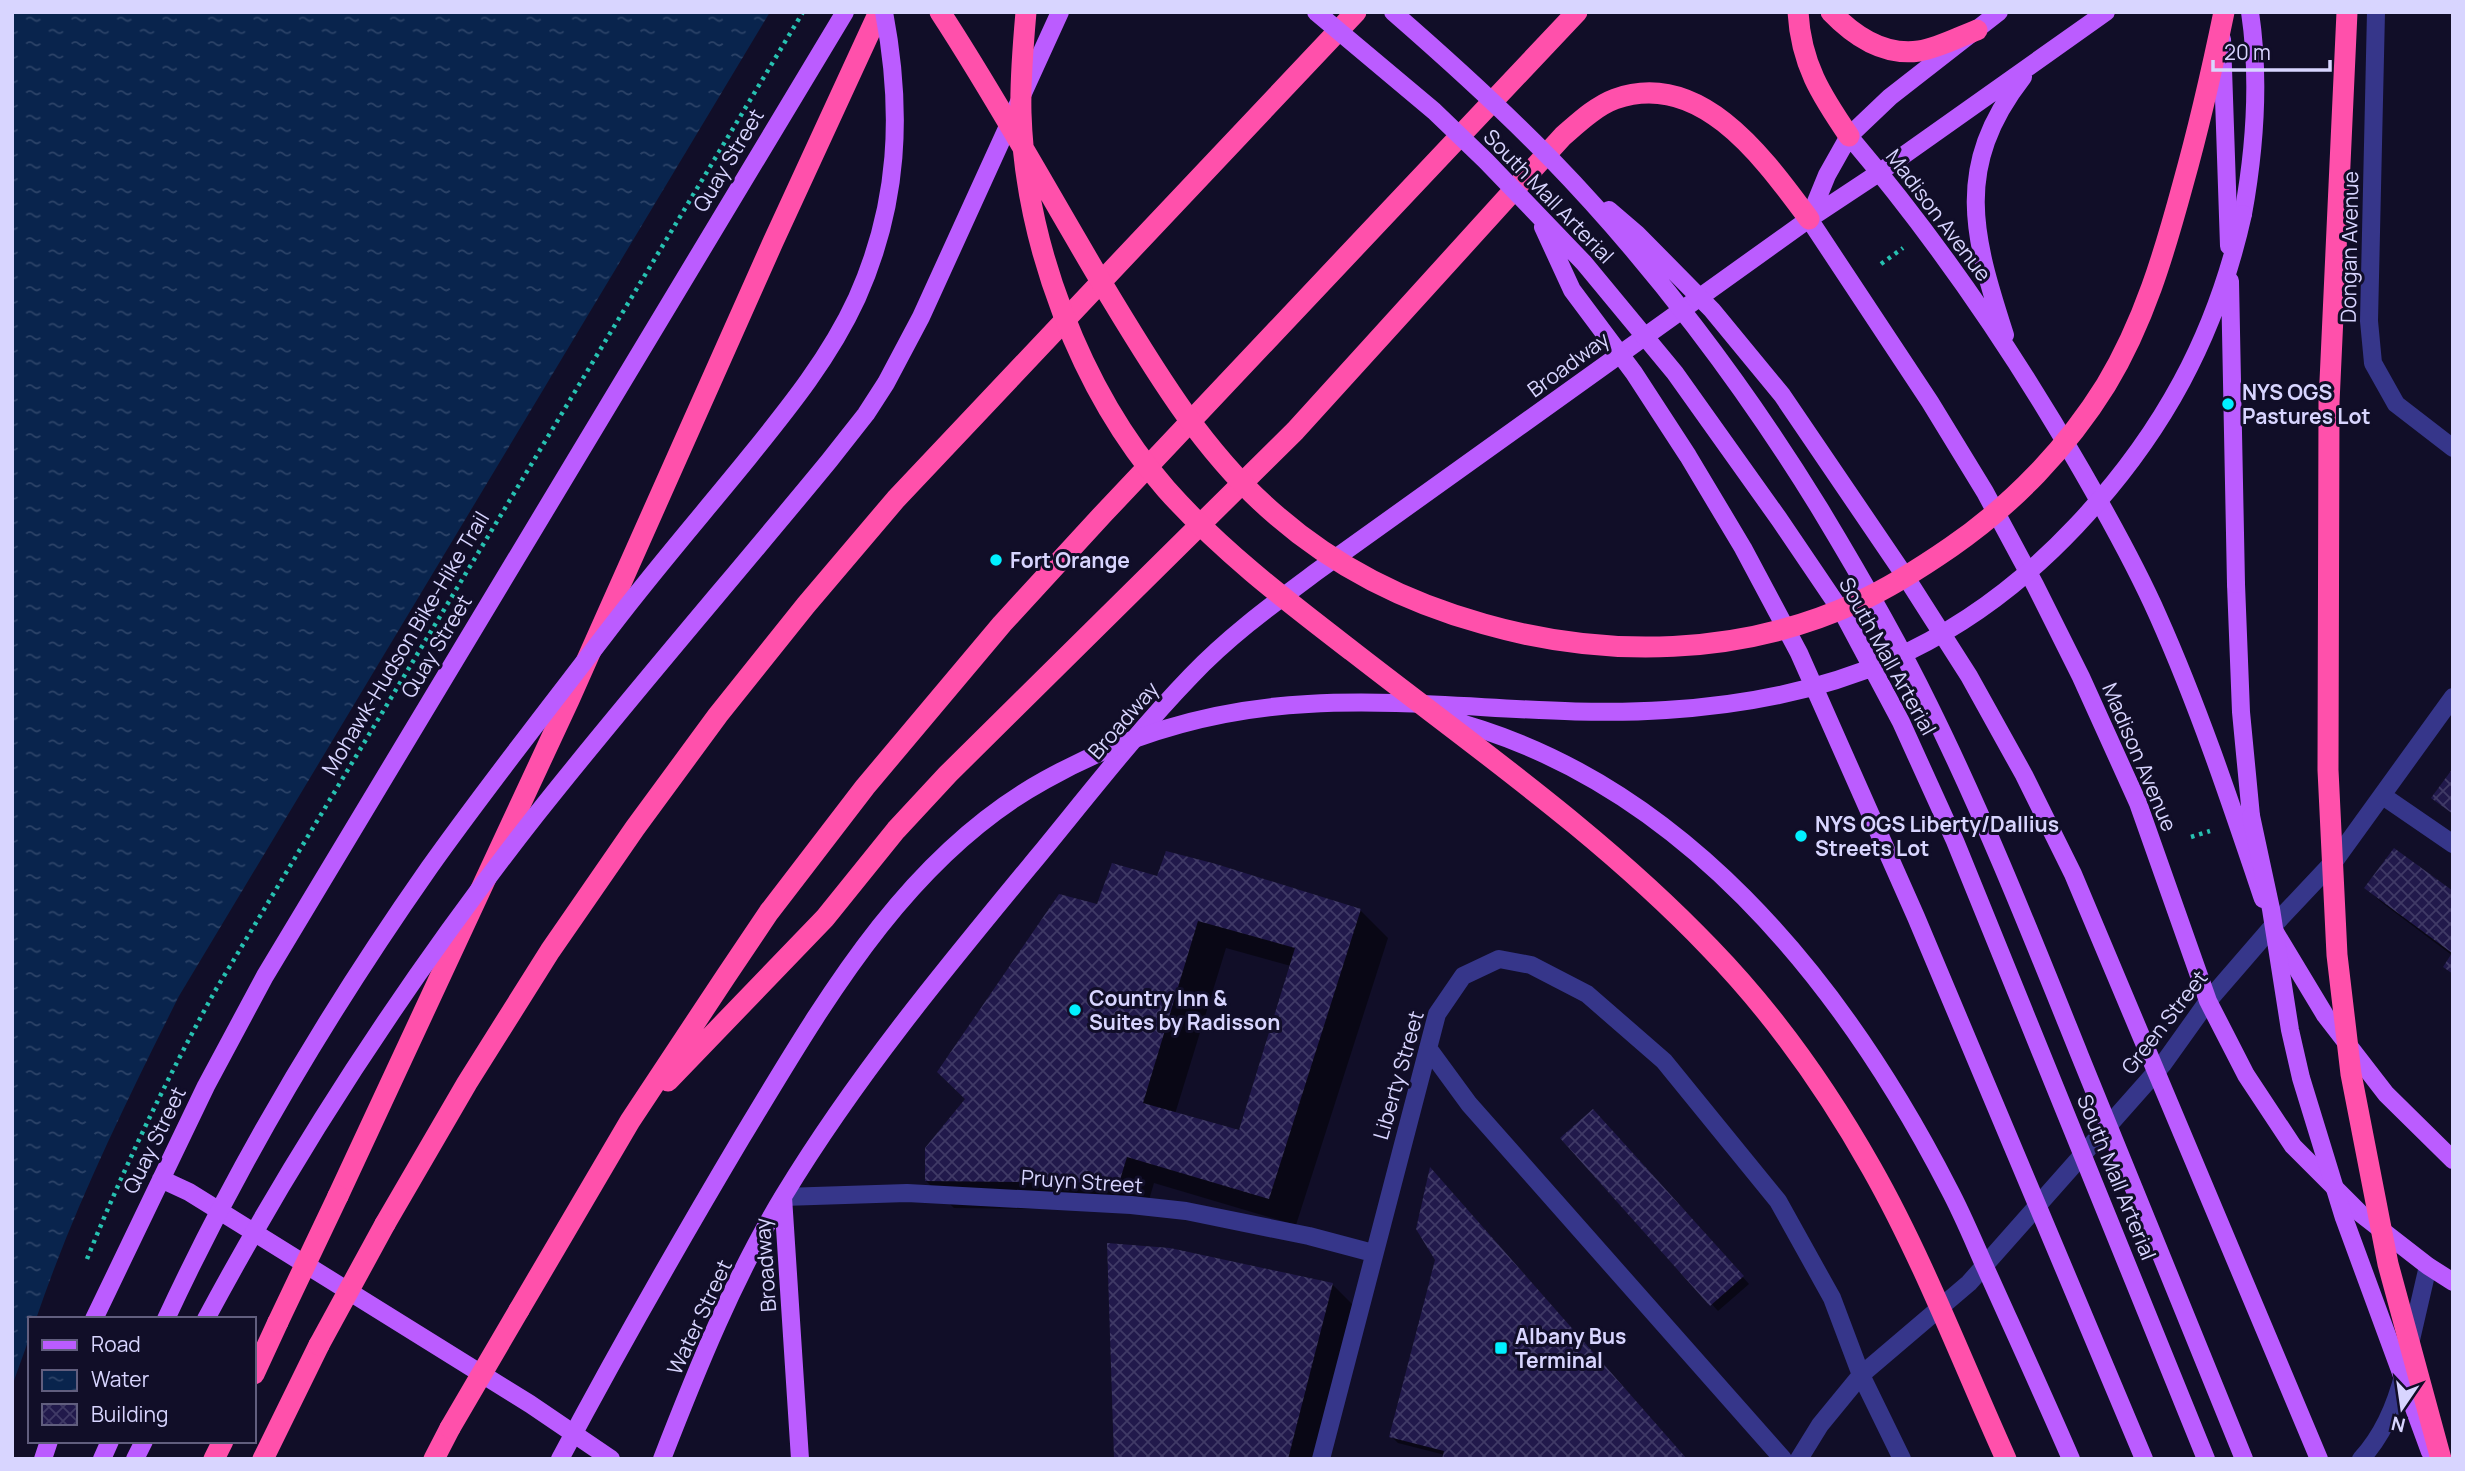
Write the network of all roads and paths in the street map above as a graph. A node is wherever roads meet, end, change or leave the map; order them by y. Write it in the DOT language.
graph roads {
  1 [pos="803,12"];
  2 [pos="845,12"];
  3 [pos="882,12"];
  4 [pos="940,12"];
  5 [pos="1026,12"];
  6 [pos="1060,12"];
  7 [pos="1316,12"];
  8 [pos="1356,12"];
  9 [pos="1393,12"];
  10 [pos="1577,12"];
  11 [pos="1798,12"];
  12 [pos="1831,12"];
  13 [pos="1999,12"];
  14 [pos="2106,12"];
  15 [pos="2216,12"];
  16 [pos="2224,12"];
  17 [pos="2250,12"];
  18 [pos="2347,12"];
  19 [pos="2376,12"];
  20 [pos="1977,30"];
  21 [pos="2045,55"];
  22 [pos="1849,136"];
  23 [pos="1551,159"];
  24 [pos="1880,172"];
  25 [pos="1535,211"];
  26 [pos="1810,219"];
  27 [pos="1909,244"];
  28 [pos="1881,264"];
  29 [pos="2010,352"];
  30 [pos="2453,448"];
  31 [pos="2453,697"];
  32 [pos="1338,703"];
  33 [pos="2383,796"];
  34 [pos="2219,828"];
  35 [pos="2190,837"];
  36 [pos="2453,844"];
  37 [pos="2272,927"];
  38 [pos="2208,1001"];
  39 [pos="1428,1048"];
  40 [pos="630,1121"];
  41 [pos="2453,1160"];
  42 [pos="161,1179"];
  43 [pos="783,1197"];
  44 [pos="1373,1253"];
  45 [pos="2428,1266"];
  46 [pos="83,1271"];
  47 [pos="2453,1282"];
  48 [pos="95,1317"];
  49 [pos="167,1317"];
  50 [pos="207,1317"];
  51 [pos="256,1370"];
  52 [pos="1861,1375"];
  53 [pos="109,1443"];
  54 [pos="143,1443"];
  55 [pos="222,1443"];
  56 [pos="102,1459"];
  57 [pos="135,1459"];
  58 [pos="214,1459"];
  59 [pos="263,1459"];
  60 [pos="434,1459"];
  61 [pos="560,1459"];
  62 [pos="611,1459"];
  63 [pos="662,1459"];
  64 [pos="800,1459"];
  65 [pos="1321,1459"];
  66 [pos="1783,1459"];
  67 [pos="1799,1459"];
  68 [pos="1902,1459"];
  69 [pos="2006,1459"];
  70 [pos="2071,1459"];
  71 [pos="2144,1459"];
  72 [pos="2206,1459"];
  73 [pos="2244,1459"];
  74 [pos="2319,1459"];
  75 [pos="2361,1459"];
  76 [pos="2432,1459"];
  77 [pos="2441,1459"];
  1 -- 46 [label="path, Mohawk-Hudson Bike-Hike Trail"];
  2 -- 42 [label="main road, Quay Street"];
  3 -- 49 [label="main road, bridge"];
  3 -- 51 [label="highway, bridge"];
  4 -- 16 [label="highway, bridge"];
  5 -- 69 [label="highway, bridge"];
  6 -- 50 [label="main road, bridge"];
  7 -- 25 [label="main road, South Mall Arterial, bridge"];
  8 -- 59 [label="highway, bridge"];
  9 -- 23 [label="main road, South Mall Arterial, bridge"];
  10 -- 40 [label="highway"];
  11 -- 22 [label="highway"];
  12 -- 20 [label="highway"];
  13 -- 20 [label="main road"];
  14 -- 21 [label="main road, Broadway"];
  15 -- 76 [label="main road, bridge"];
  17 -- 32 [label="main road, bridge"];
  18 -- 77 [label="highway, bridge"];
  19 -- 30 [label="street, Dongan Avenue"];
  20 -- 22 [label="main road"];
  21 -- 24 [label="main road, Broadway"];
  21 -- 29 [label="main road"];
  22 -- 24 [label="main road, Madison Avenue"];
  22 -- 26 [label="main road"];
  23 -- 73 [label="main road, South Mall Arterial, bridge"];
  23 -- 74 [label="main road, bridge"];
  24 -- 26 [label="main road, Broadway"];
  24 -- 29 [label="main road, Madison Avenue"];
  25 -- 71 [label="main road, bridge"];
  25 -- 72 [label="main road, South Mall Arterial, bridge"];
  26 -- 38 [label="main road, Madison Avenue"];
  26 -- 40 [label="highway"];
  26 -- 43 [label="main road, Broadway"];
  27 -- 28 [label="path"];
  29 -- 37 [label="main road, Madison Avenue"];
  31 -- 33 [label="street, Green Street"];
  32 -- 61 [label="main road, bridge"];
  32 -- 70 [label="main road, bridge"];
  33 -- 36 [label="street"];
  33 -- 37 [label="street, Green Street"];
  34 -- 35 [label="path"];
  37 -- 38 [label="street, Green Street"];
  37 -- 41 [label="main road, Madison Avenue"];
  38 -- 45 [label="main road, Madison Avenue"];
  38 -- 52 [label="street, Green Street"];
  39 -- 44 [label="street, Liberty Street"];
  39 -- 52 [label="street, Liberty Street"];
  39 -- 66 [label="street"];
  40 -- 60 [label="highway, bridge"];
  42 -- 48 [label="main road, Quay Street"];
  42 -- 62 [label="main road"];
  43 -- 44 [label="street, Pruyn Street"];
  43 -- 63 [label="main road, Water Street"];
  43 -- 64 [label="main road, Broadway"];
  44 -- 65 [label="street, Liberty Street"];
  45 -- 47 [label="main road, Madison Avenue"];
  45 -- 75 [label="street"];
  52 -- 67 [label="street, Green Street"];
  52 -- 68 [label="street"];
  53 -- 56 [label="main road"];
  54 -- 57 [label="main road"];
  55 -- 58 [label="highway"];
}
